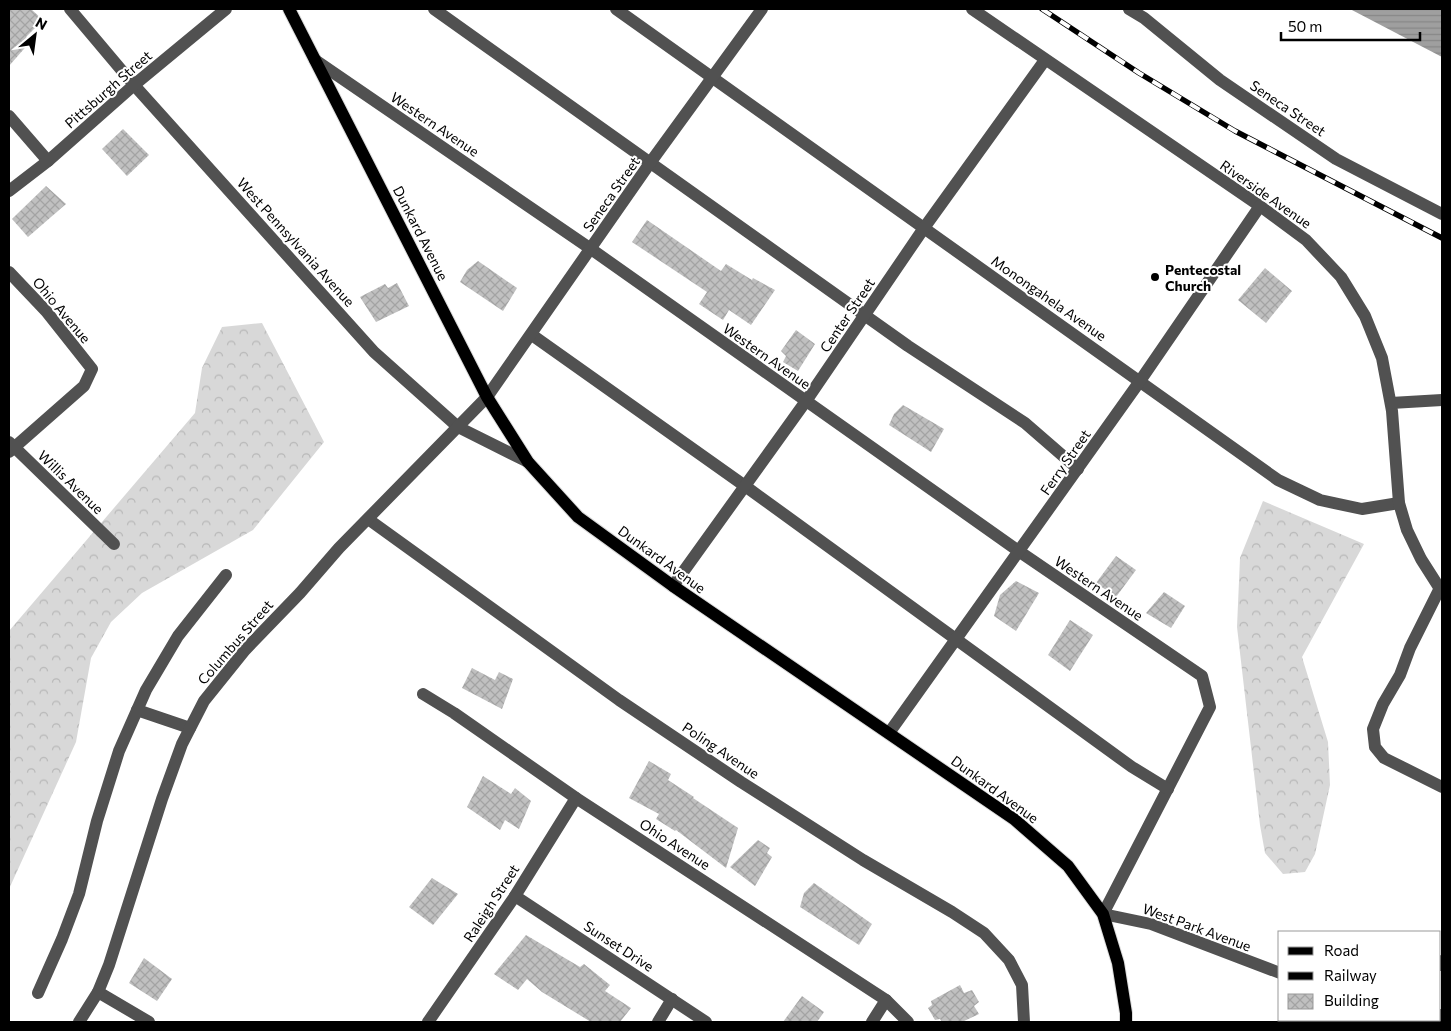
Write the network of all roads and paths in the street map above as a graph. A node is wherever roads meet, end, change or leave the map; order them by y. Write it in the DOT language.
graph roads {
  1 [pos="70,9"];
  2 [pos="226,9"];
  3 [pos="289,9"];
  4 [pos="434,9"];
  5 [pos="616,9"];
  6 [pos="762,9"];
  7 [pos="972,9"];
  8 [pos="1129,9"];
  9 [pos="315,60"];
  10 [pos="1045,60"];
  11 [pos="713,77"];
  12 [pos="134,85"];
  13 [pos="9,116"];
  14 [pos="48,162"];
  15 [pos="650,163"];
  16 [pos="9,191"];
  17 [pos="1260,206"];
  18 [pos="1442,214"];
  19 [pos="924,228"];
  20 [pos="591,249"];
  21 [pos="9,272"];
  22 [pos="865,314"];
  23 [pos="532,335"];
  24 [pos="1140,381"];
  25 [pos="487,397"];
  26 [pos="1442,400"];
  27 [pos="806,401"];
  28 [pos="1391,403"];
  29 [pos="458,426"];
  30 [pos="10,448"];
  31 [pos="528,462"];
  32 [pos="1078,469"];
  33 [pos="745,486"];
  34 [pos="1399,502"];
  35 [pos="368,519"];
  36 [pos="114,544"];
  37 [pos="1020,552"];
  38 [pos="226,575"];
  39 [pos="673,586"];
  40 [pos="1441,591"];
  41 [pos="957,639"];
  42 [pos="423,694"];
  43 [pos="137,710"];
  44 [pos="190,728"];
  45 [pos="889,733"];
  46 [pos="1442,787"];
  47 [pos="1168,789"];
  48 [pos="576,798"];
  49 [pos="515,896"];
  50 [pos="1103,914"];
  51 [pos="1278,972"];
  52 [pos="98,992"];
  53 [pos="38,993"];
  54 [pos="672,999"];
  55 [pos="886,1000"];
  56 [pos="78,1022"];
  57 [pos="148,1022"];
  58 [pos="428,1022"];
  59 [pos="658,1022"];
  60 [pos="706,1022"];
  61 [pos="872,1022"];
  62 [pos="908,1022"];
  63 [pos="1024,1022"];
  64 [pos="1126,1022"];
  1 -- 12 [label="street, West Pennsylvania Avenue"];
  2 -- 12 [label="street, Pittsburgh Street"];
  3 -- 9 [label="main road, Dunkard Avenue"];
  4 -- 15 [label="street"];
  5 -- 11 [label="street, Monongahela Avenue"];
  6 -- 11 [label="street, Seneca Street"];
  7 -- 10 [label="street, Riverside Avenue"];
  8 -- 18 [label="street, Seneca Street"];
  9 -- 20 [label="street, Western Avenue"];
  9 -- 25 [label="main road, Dunkard Avenue"];
  10 -- 17 [label="street, Riverside Avenue"];
  10 -- 19 [label="street, Center Street"];
  11 -- 15 [label="street, Seneca Street"];
  11 -- 19 [label="street, Monongahela Avenue"];
  12 -- 14 [label="street, Pittsburgh Street"];
  12 -- 29 [label="street, West Pennsylvania Avenue"];
  13 -- 14 [label="street"];
  14 -- 16 [label="street, Pittsburgh Street"];
  15 -- 20 [label="street, Seneca Street"];
  15 -- 22 [label="street"];
  17 -- 24 [label="street, Ferry Street"];
  17 -- 28 [label="street, Riverside Avenue"];
  19 -- 22 [label="street, Center Street"];
  19 -- 24 [label="street, Monongahela Avenue"];
  20 -- 23 [label="street, Seneca Street"];
  20 -- 27 [label="street, Western Avenue"];
  21 -- 30 [label="street, Ohio Avenue"];
  22 -- 27 [label="street, Center Street"];
  22 -- 32 [label="street"];
  23 -- 25 [label="street, Seneca Street"];
  23 -- 33 [label="street"];
  24 -- 32 [label="street, Ferry Street"];
  24 -- 34 [label="street, Monongahela Avenue"];
  25 -- 29 [label="street, Columbus Street"];
  25 -- 31 [label="main road, Dunkard Avenue"];
  26 -- 28 [label="street"];
  27 -- 33 [label="street, Center Street"];
  27 -- 37 [label="street, Western Avenue"];
  28 -- 34 [label="street, Riverside Avenue"];
  29 -- 31 [label="street, West Pennsylvania Avenue"];
  29 -- 35 [label="street, Columbus Street"];
  30 -- 36 [label="street, Willis Avenue"];
  31 -- 39 [label="main road, Dunkard Avenue"];
  32 -- 37 [label="street, Ferry Street"];
  33 -- 39 [label="street, Center Street"];
  33 -- 41 [label="street"];
  34 -- 40 [label="street"];
  35 -- 44 [label="street, Columbus Street"];
  35 -- 63 [label="street, Poling Avenue"];
  37 -- 41 [label="street, Ferry Street"];
  37 -- 47 [label="street, Western Avenue"];
  38 -- 43 [label="street"];
  39 -- 45 [label="main road, Dunkard Avenue"];
  40 -- 46 [label="street"];
  41 -- 45 [label="street, Ferry Street"];
  41 -- 47 [label="street"];
  42 -- 48 [label="street, Ohio Avenue"];
  43 -- 44 [label="street"];
  43 -- 53 [label="street"];
  44 -- 52 [label="street, Columbus Street"];
  45 -- 50 [label="main road, Dunkard Avenue"];
  47 -- 50 [label="street"];
  48 -- 49 [label="street, Raleigh Street"];
  48 -- 55 [label="street, Ohio Avenue"];
  49 -- 54 [label="street, Sunset Drive"];
  49 -- 58 [label="street, Raleigh Street"];
  50 -- 51 [label="street, West Park Avenue"];
  50 -- 64 [label="main road, Dunkard Avenue"];
  52 -- 56 [label="street, Columbus Street"];
  52 -- 57 [label="street"];
  54 -- 59 [label="street"];
  54 -- 60 [label="street, Sunset Drive"];
  55 -- 61 [label="street"];
  55 -- 62 [label="street, Ohio Avenue"];
}
